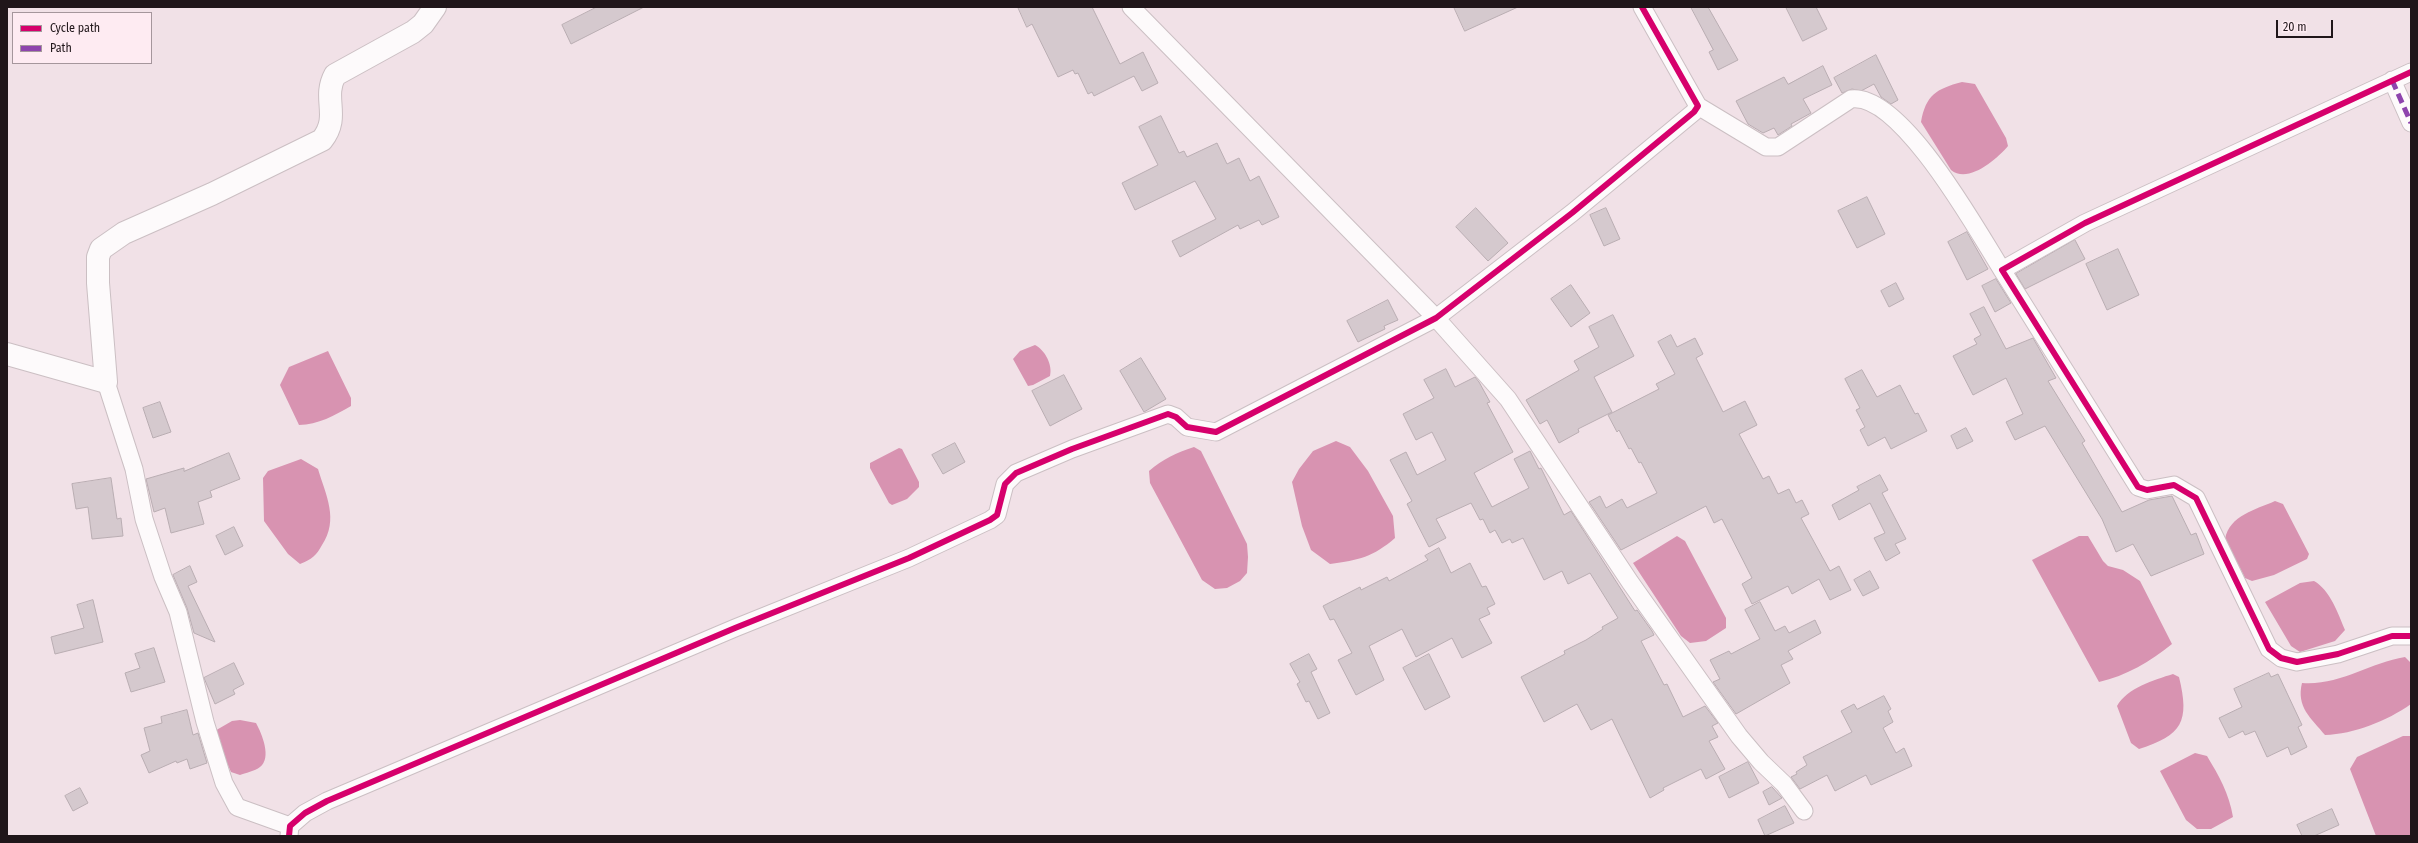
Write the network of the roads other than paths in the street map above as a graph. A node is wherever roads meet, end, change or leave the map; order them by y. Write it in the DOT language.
graph roads {
  1 [pos="435,7"];
  2 [pos="1131,7"];
  3 [pos="1642,7"];
  4 [pos="2411,72"];
  5 [pos="2392,80"];
  6 [pos="1698,106"];
  7 [pos="2411,123"];
  8 [pos="2002,270"];
  9 [pos="1436,318"];
  10 [pos="7,354"];
  11 [pos="106,382"];
  12 [pos="2411,636"];
  13 [pos="1804,811"];
  14 [pos="290,831"];
  1 -- 11 [label="street"];
  2 -- 9 [label="street"];
  3 -- 6 [label="street"];
  4 -- 5 [label="street"];
  5 -- 7 [label="street"];
  5 -- 8 [label="street"];
  6 -- 8 [label="street"];
  6 -- 9 [label="street"];
  8 -- 12 [label="street"];
  9 -- 13 [label="street"];
  9 -- 14 [label="street"];
  10 -- 11 [label="street"];
  11 -- 14 [label="street"];
}
